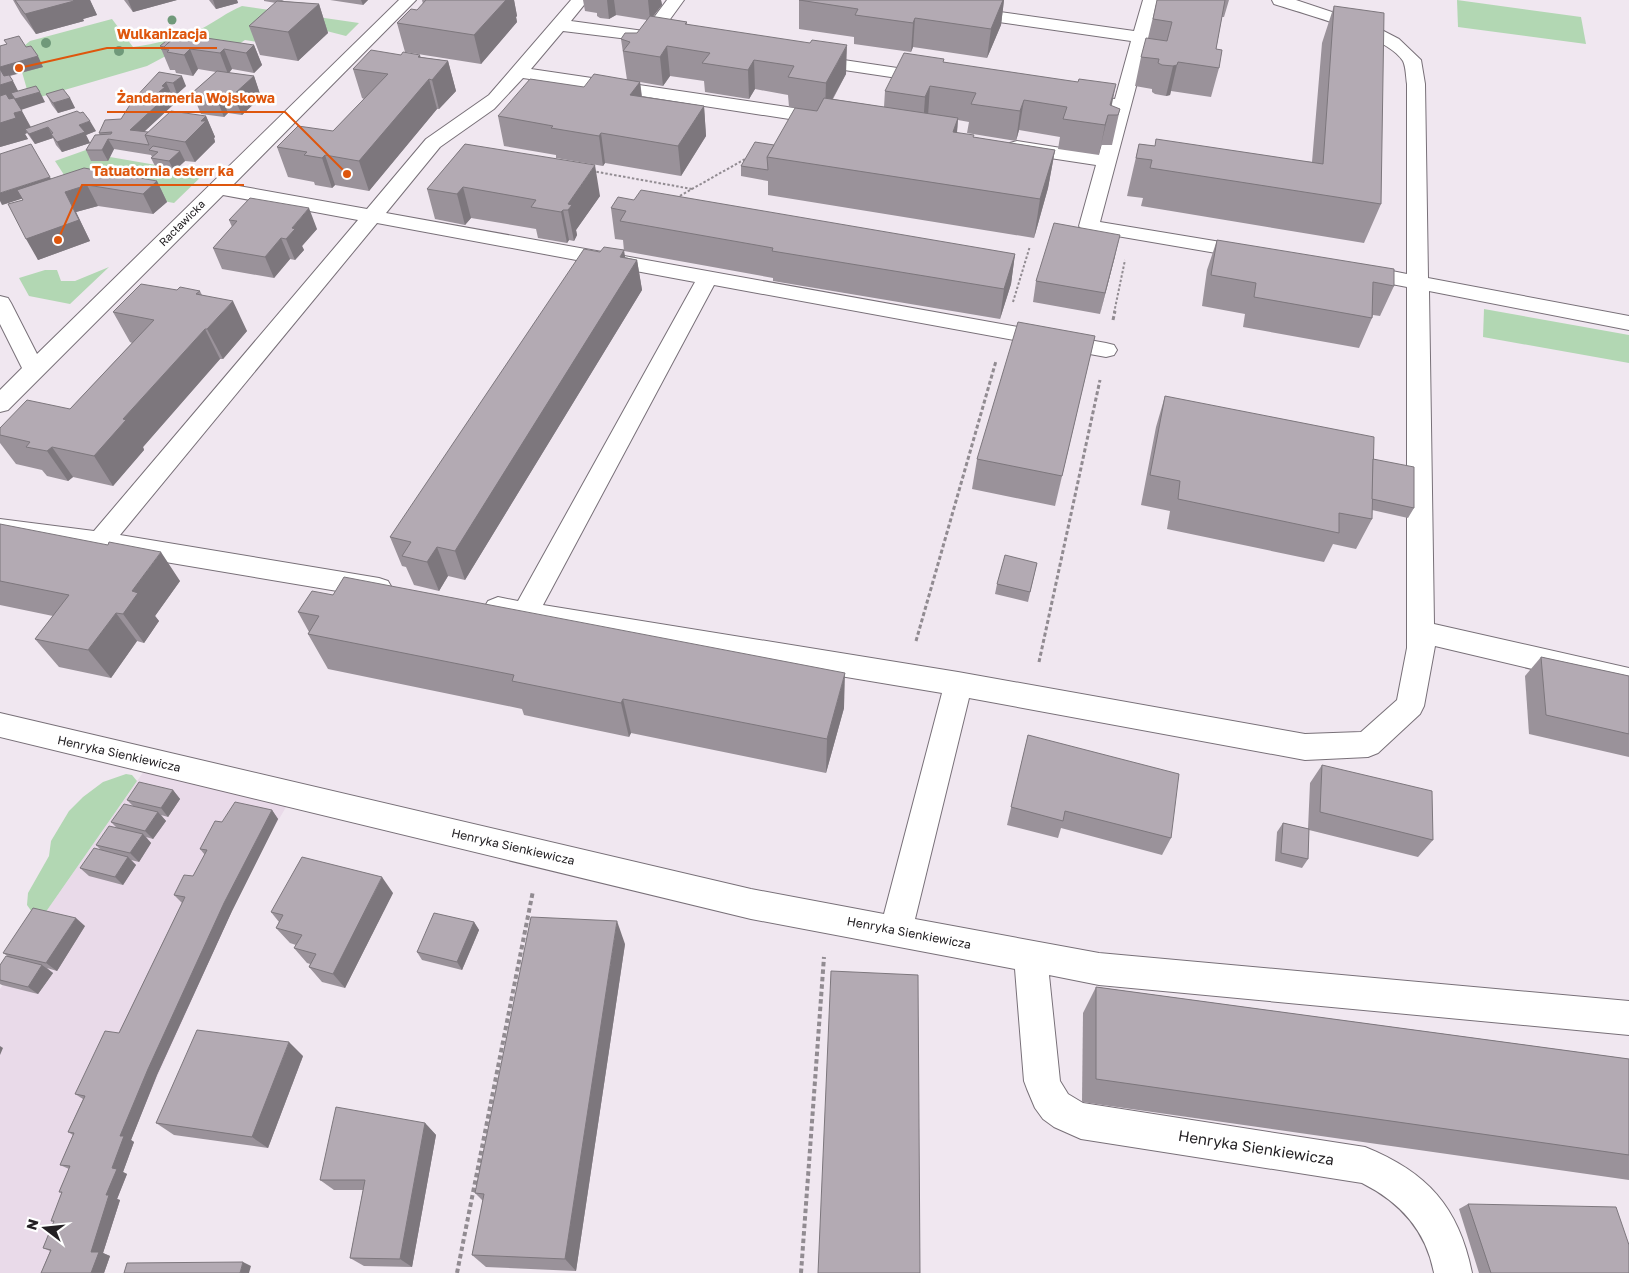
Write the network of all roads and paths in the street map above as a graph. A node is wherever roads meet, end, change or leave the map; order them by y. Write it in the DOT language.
graph roads {
  1 [pos="408,0"];
  2 [pos="580,0"];
  3 [pos="676,0"];
  4 [pos="1151,0"];
  5 [pos="1280,0"];
  6 [pos="945,10"];
  7 [pos="559,25"];
  8 [pos="649,36"];
  9 [pos="1141,37"];
  10 [pos="679,41"];
  11 [pos="797,58"];
  12 [pos="518,72"];
  13 [pos="945,80"];
  14 [pos="1063,97"];
  15 [pos="1122,106"];
  16 [pos="848,122"];
  17 [pos="1001,145"];
  18 [pos="747,157"];
  19 [pos="1107,161"];
  20 [pos="587,170"];
  21 [pos="217,188"];
  22 [pos="693,189"];
  23 [pos="675,198"];
  24 [pos="372,216"];
  25 [pos="1131,233"];
  26 [pos="1030,246"];
  27 [pos="1274,258"];
  28 [pos="1341,269"];
  29 [pos="708,277"];
  30 [pos="1418,282"];
  31 [pos="0,303"];
  32 [pos="1629,323"];
  33 [pos="1005,332"];
  34 [pos="1106,350"];
  35 [pos="34,369"];
  36 [pos="0,404"];
  37 [pos="0,529"];
  38 [pos="100,542"];
  39 [pos="400,591"];
  40 [pos="477,604"];
  41 [pos="525,612"];
  42 [pos="1421,632"];
  43 [pos="906,675"];
  44 [pos="1629,680"];
  45 [pos="958,684"];
  46 [pos="1032,697"];
  47 [pos="0,725"];
  48 [pos="541,854"];
  49 [pos="827,918"];
  50 [pos="896,931"];
  51 [pos="1030,956"];
  52 [pos="1629,1018"];
  53 [pos="1452,1265"];
  54 [pos="457,1273"];
  55 [pos="801,1273"];
  1 -- 21 [label="street, Racławicka"];
  2 -- 7 [label="street"];
  3 -- 8 [label="street"];
  4 -- 9 [label="street"];
  5 -- 30 [label="street"];
  6 -- 9 [label="street"];
  7 -- 8 [label="street"];
  7 -- 12 [label="street"];
  8 -- 10 [label="street"];
  9 -- 15 [label="street"];
  11 -- 13 [label="street"];
  12 -- 16 [label="street"];
  12 -- 24 [label="street"];
  14 -- 15 [label="street"];
  15 -- 19 [label="street"];
  17 -- 19 [label="street"];
  18 -- 22 [label="path"];
  19 -- 25 [label="street"];
  20 -- 22 [label="path"];
  21 -- 24 [label="street"];
  21 -- 35 [label="street, Racławicka"];
  22 -- 23 [label="path"];
  24 -- 29 [label="street"];
  24 -- 38 [label="street"];
  25 -- 27 [label="street"];
  25 -- 34 [label="path"];
  26 -- 33 [label="path"];
  28 -- 30 [label="street"];
  29 -- 33 [label="street"];
  29 -- 41 [label="street"];
  30 -- 32 [label="street"];
  30 -- 42 [label="street"];
  31 -- 35 [label="street"];
  33 -- 34 [label="street"];
  33 -- 43 [label="path"];
  34 -- 46 [label="path"];
  35 -- 36 [label="street, Racławicka"];
  37 -- 38 [label="street"];
  38 -- 39 [label="street"];
  40 -- 41 [label="street"];
  41 -- 43 [label="street"];
  42 -- 44 [label="street"];
  42 -- 46 [label="street"];
  43 -- 45 [label="street"];
  45 -- 46 [label="street"];
  45 -- 50 [label="street"];
  47 -- 48 [label="street, Henryka Sienkiewicza"];
  48 -- 49 [label="street, Henryka Sienkiewicza"];
  48 -- 54 [label="path"];
  49 -- 50 [label="street, Henryka Sienkiewicza"];
  49 -- 55 [label="path"];
  50 -- 51 [label="street, Henryka Sienkiewicza"];
  51 -- 52 [label="street, Henryka Sienkiewicza"];
  51 -- 53 [label="street, Henryka Sienkiewicza"];
}
